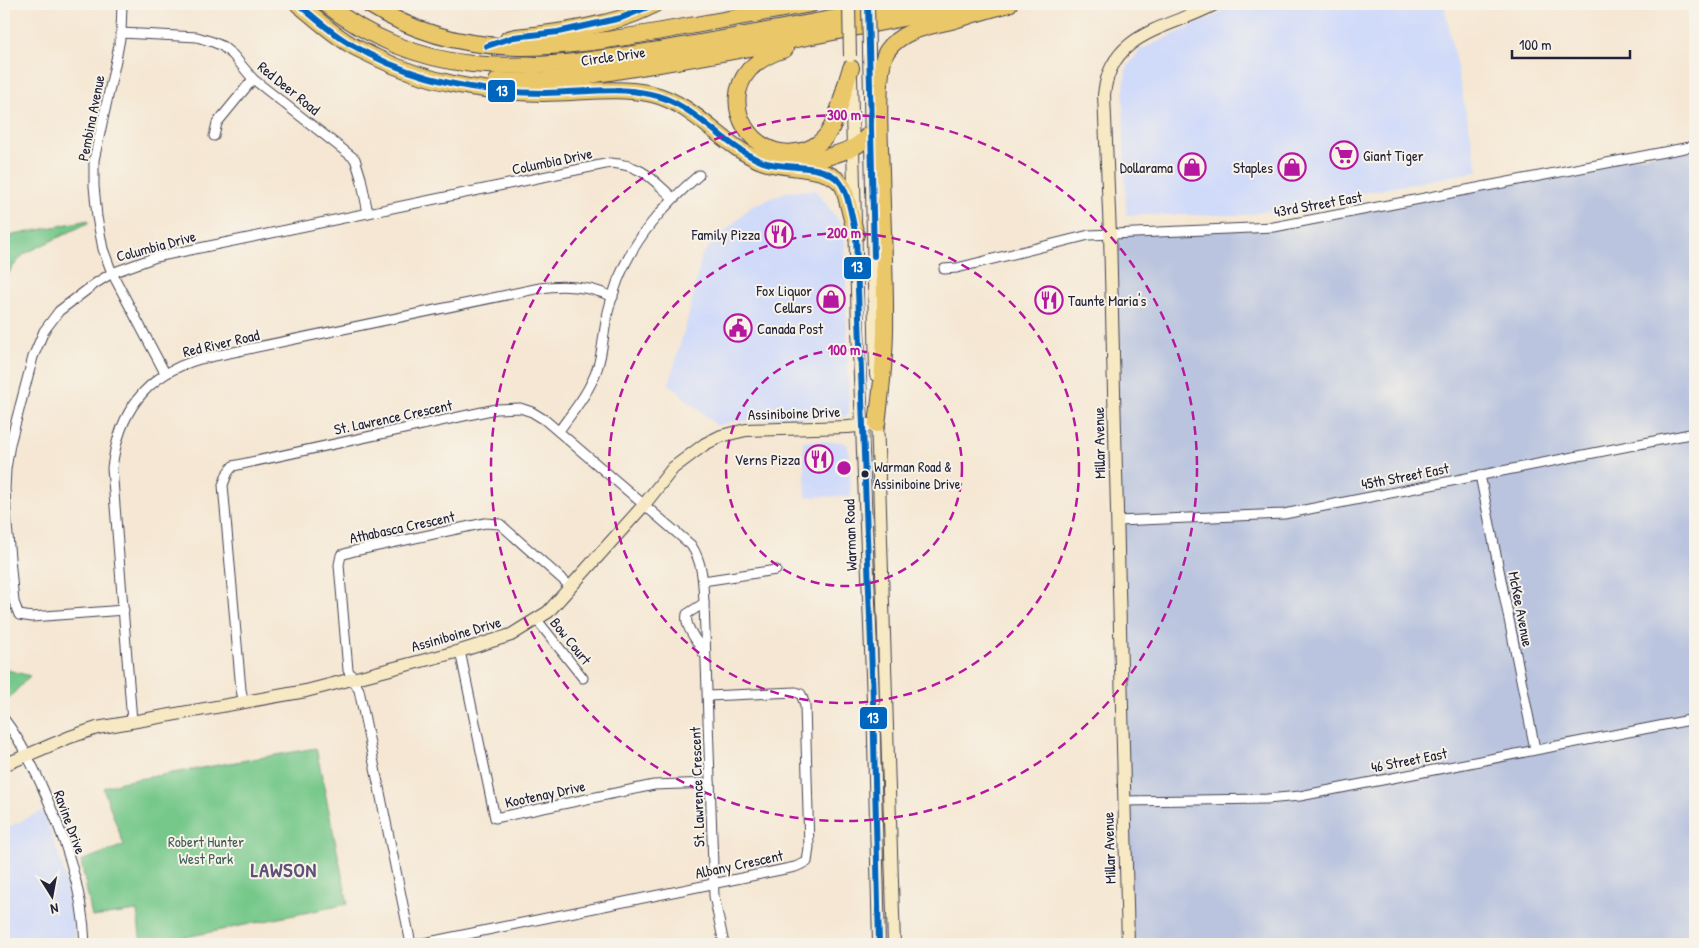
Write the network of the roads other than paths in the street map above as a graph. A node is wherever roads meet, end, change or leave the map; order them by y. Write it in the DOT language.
graph roads {
  1 [pos="122,4"];
  2 [pos="298,4"];
  3 [pos="326,4"];
  4 [pos="368,4"];
  5 [pos="655,4"];
  6 [pos="811,4"];
  7 [pos="849,4"];
  8 [pos="868,4"];
  9 [pos="910,4"];
  10 [pos="972,4"];
  11 [pos="1009,4"];
  12 [pos="1215,4"];
  13 [pos="935,11"];
  14 [pos="121,33"];
  15 [pos="487,46"];
  16 [pos="851,62"];
  17 [pos="396,67"];
  18 [pos="253,79"];
  19 [pos="871,132"];
  20 [pos="214,136"];
  21 [pos="1695,146"];
  22 [pos="853,149"];
  23 [pos="778,165"];
  24 [pos="699,175"];
  25 [pos="673,198"];
  26 [pos="368,213"];
  27 [pos="1110,234"];
  28 [pos="856,235"];
  29 [pos="944,269"];
  30 [pos="112,273"];
  31 [pos="613,297"];
  32 [pos="165,373"];
  33 [pos="870,425"];
  34 [pos="559,431"];
  35 [pos="1695,433"];
  36 [pos="1480,475"];
  37 [pos="644,506"];
  38 [pos="5,515"];
  39 [pos="1117,520"];
  40 [pos="776,570"];
  41 [pos="703,581"];
  42 [pos="571,587"];
  43 [pos="704,603"];
  44 [pos="124,610"];
  45 [pos="537,620"];
  46 [pos="460,651"];
  47 [pos="706,658"];
  48 [pos="583,678"];
  49 [pos="352,680"];
  50 [pos="708,696"];
  51 [pos="244,703"];
  52 [pos="4,719"];
  53 [pos="1695,719"];
  54 [pos="132,721"];
  55 [pos="1535,749"];
  56 [pos="27,754"];
  57 [pos="4,765"];
  58 [pos="710,783"];
  59 [pos="1124,801"];
  60 [pos="713,884"];
  61 [pos="84,944"];
  62 [pos="411,944"];
  63 [pos="419,944"];
  64 [pos="724,944"];
  65 [pos="879,944"];
  66 [pos="894,944"];
  67 [pos="1128,944"];
  1 -- 14 [label="street, Pembina Avenue"];
  2 -- 17 [label="highway"];
  3 -- 9 [label="highway, Circle Drive"];
  4 -- 15 [label="highway, Circle Drive"];
  5 -- 15 [label="highway"];
  6 -- 15 [label="highway, Circle Drive"];
  7 -- 16 [label="street, Warman Road, bridge"];
  8 -- 19 [label="street, Warman Road, bridge"];
  10 -- 13 [label="highway"];
  11 -- 33 [label="highway"];
  12 -- 27 [label="street, Millar Avenue"];
  13 -- 16 [label="highway"];
  13 -- 17 [label="highway"];
  14 -- 18 [label="street, Red Deer Road"];
  14 -- 30 [label="street, Pembina Avenue"];
  16 -- 22 [label="street, Warman Road"];
  17 -- 23 [label="highway"];
  18 -- 20 [label="street"];
  18 -- 26 [label="street, Red Deer Road"];
  19 -- 22 [label="highway"];
  19 -- 33 [label="street, Warman Road"];
  21 -- 27 [label="street, 43rd Street East"];
  22 -- 23 [label="highway"];
  22 -- 28 [label="street, Warman Road"];
  23 -- 28 [label="highway"];
  24 -- 25 [label="street"];
  25 -- 26 [label="street, Columbia Drive"];
  25 -- 31 [label="street"];
  26 -- 30 [label="street, Columbia Drive"];
  27 -- 29 [label="street, 43rd Street East"];
  27 -- 39 [label="street, Millar Avenue"];
  28 -- 33 [label="street, Warman Road"];
  30 -- 32 [label="street, Pembina Avenue"];
  30 -- 38 [label="street, Columbia Drive"];
  31 -- 32 [label="street, Red River Road"];
  31 -- 34 [label="street"];
  32 -- 44 [label="street, Red River Road"];
  33 -- 37 [label="street, Assiniboine Drive"];
  33 -- 65 [label="street, Warman Road"];
  33 -- 66 [label="street, Warman Road"];
  34 -- 37 [label="street, St. Lawrence Crescent"];
  34 -- 51 [label="street, St. Lawrence Crescent"];
  35 -- 36 [label="street, 45th Street East"];
  36 -- 39 [label="street, 45th Street East"];
  36 -- 55 [label="street, McKee Avenue"];
  37 -- 41 [label="street, St. Lawrence Crescent"];
  37 -- 42 [label="street, Assiniboine Drive"];
  38 -- 44 [label="street, Columbia Drive"];
  39 -- 59 [label="street, Millar Avenue"];
  40 -- 41 [label="street"];
  41 -- 43 [label="street, St. Lawrence Crescent"];
  42 -- 45 [label="street, Assiniboine Drive"];
  42 -- 49 [label="street, Athabasca Crescent"];
  43 -- 47 [label="street, St. Lawrence Crescent"];
  43 -- 47 [label="street, St. Lawrence Crescent"];
  44 -- 54 [label="street, Red River Road"];
  45 -- 46 [label="street, Assiniboine Drive"];
  45 -- 48 [label="street, Bow Court"];
  46 -- 49 [label="street, Assiniboine Drive"];
  46 -- 58 [label="street, Kootenay Drive"];
  47 -- 50 [label="street, St. Lawrence Crescent"];
  49 -- 51 [label="street, Assiniboine Drive"];
  49 -- 62 [label="street"];
  50 -- 58 [label="street, St. Lawrence Crescent"];
  50 -- 60 [label="street, Albany Crescent"];
  51 -- 54 [label="street, Assiniboine Drive"];
  52 -- 56 [label="street, Ravine Drive"];
  53 -- 55 [label="street, 46 Street East"];
  54 -- 56 [label="street, Assiniboine Drive"];
  55 -- 59 [label="street, 46 Street East"];
  56 -- 57 [label="street, Assiniboine Drive"];
  56 -- 61 [label="street, Ravine Drive"];
  58 -- 60 [label="street, St. Lawrence Crescent"];
  59 -- 67 [label="street, Millar Avenue"];
  60 -- 63 [label="street, Albany Crescent"];
  60 -- 64 [label="street, St. Lawrence Crescent"];
}
